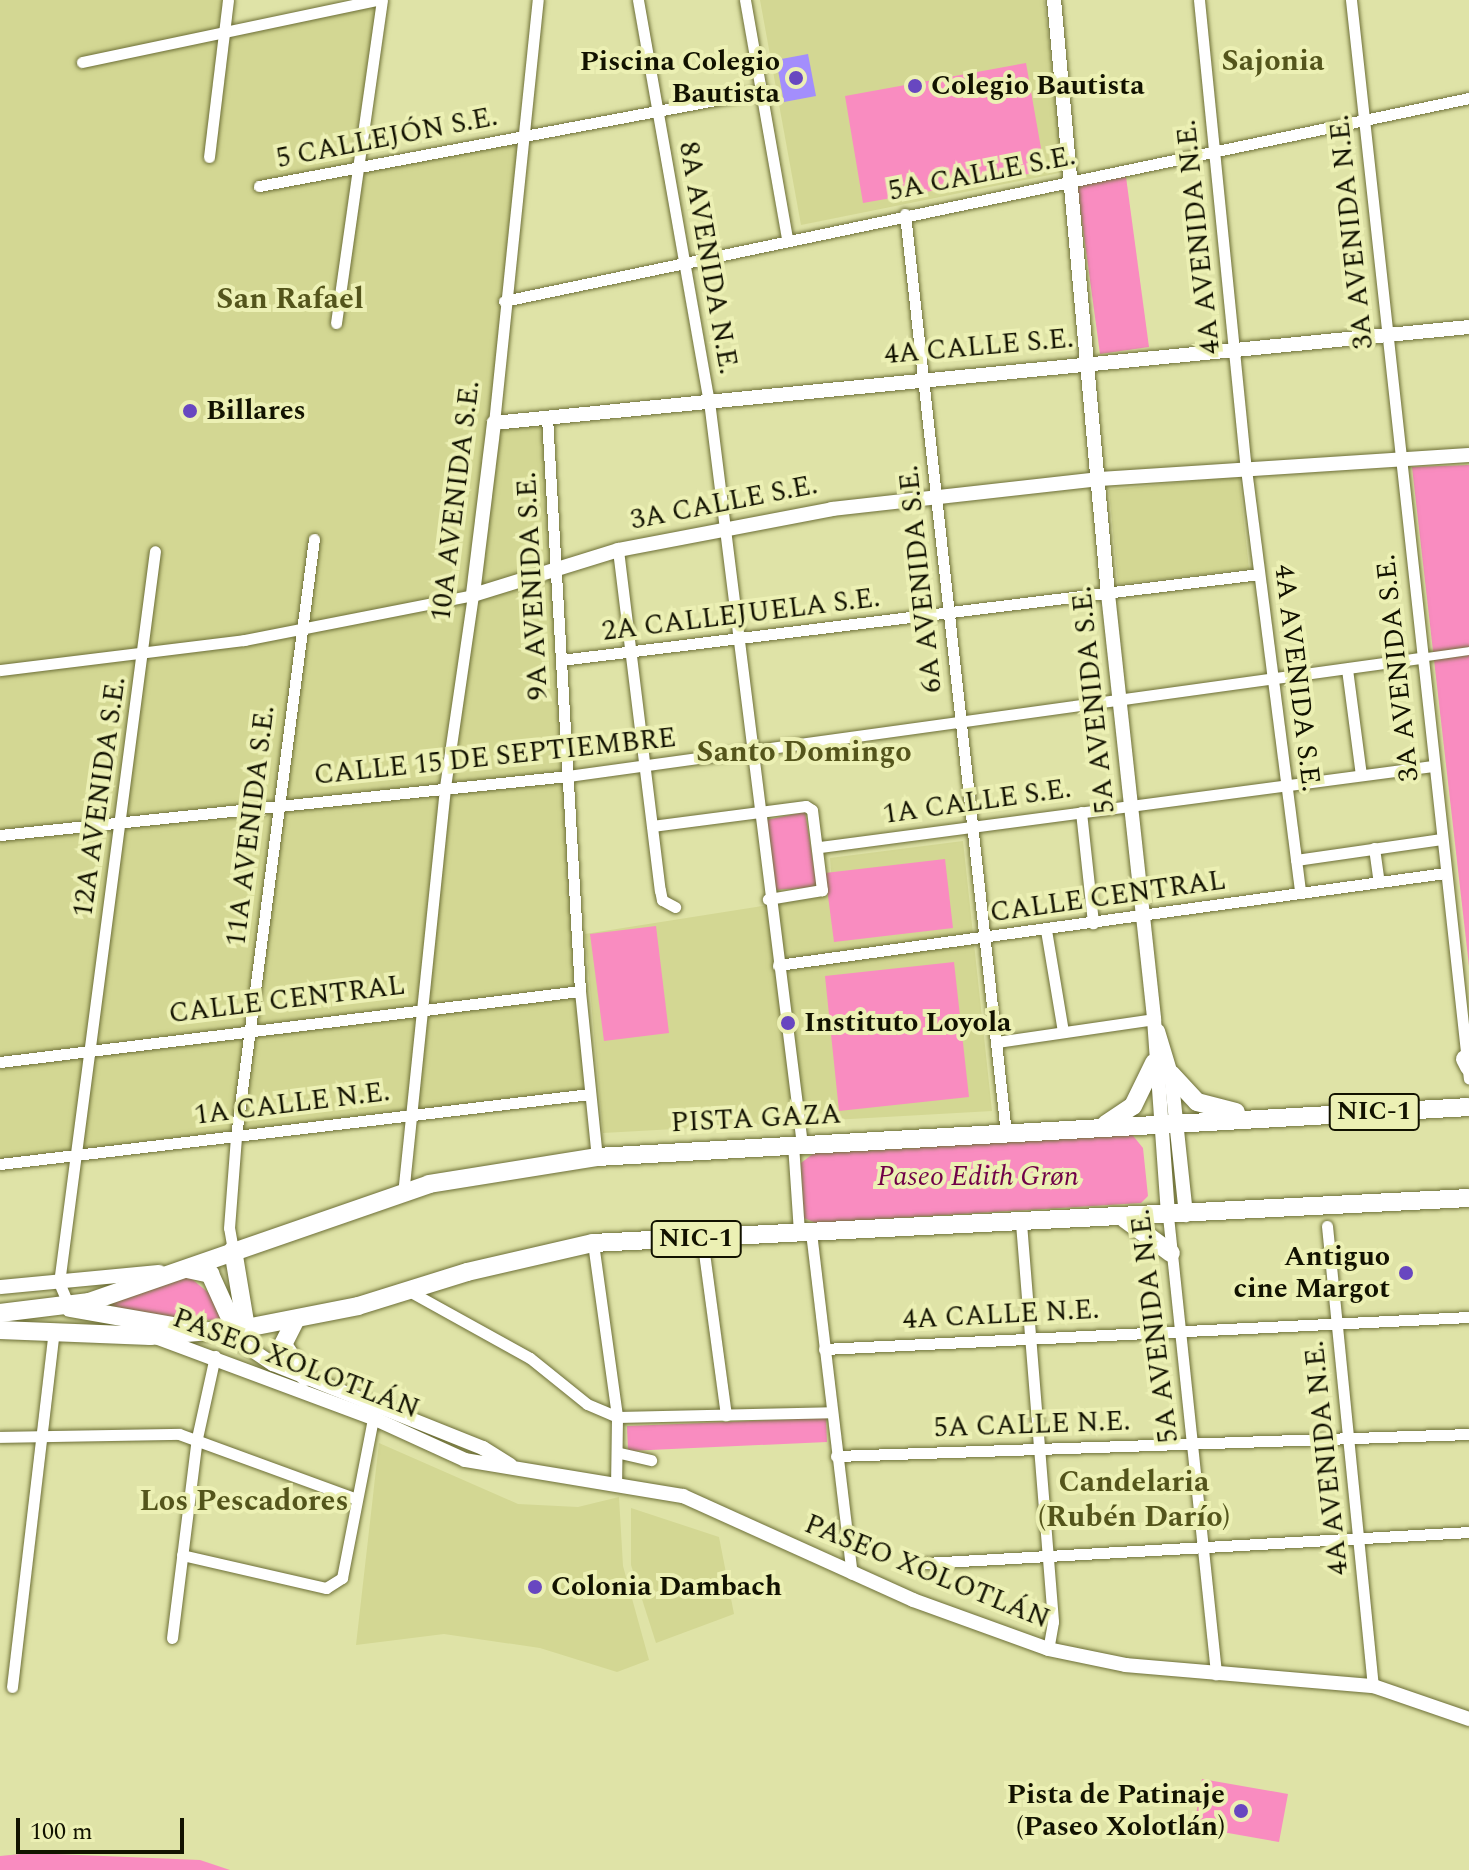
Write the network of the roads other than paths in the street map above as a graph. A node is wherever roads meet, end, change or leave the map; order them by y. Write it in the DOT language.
graph roads {
  1 [pos="228,0"];
  2 [pos="380,0"];
  3 [pos="538,0"];
  4 [pos="638,0"];
  5 [pos="745,0"];
  6 [pos="1054,0"];
  7 [pos="1199,0"];
  8 [pos="1351,0"];
  9 [pos="225,30"];
  10 [pos="82,62"];
  11 [pos="763,91"];
  12 [pos="1469,98"];
  13 [pos="657,112"];
  14 [pos="1365,119"];
  15 [pos="523,137"];
  16 [pos="1215,150"];
  17 [pos="209,157"];
  18 [pos="361,169"];
  19 [pos="1072,180"];
  20 [pos="259,186"];
  21 [pos="905,214"];
  22 [pos="787,238"];
  23 [pos="683,263"];
  24 [pos="504,301"];
  25 [pos="336,323"];
  26 [pos="1469,327"];
  27 [pos="1386,335"];
  28 [pos="1235,349"];
  29 [pos="1088,363"];
  30 [pos="924,378"];
  31 [pos="709,401"];
  32 [pos="547,417"];
  33 [pos="494,423"];
  34 [pos="1469,455"];
  35 [pos="1400,458"];
  36 [pos="1246,469"];
  37 [pos="1099,479"];
  38 [pos="937,497"];
  39 [pos="725,526"];
  40 [pos="314,539"];
  41 [pos="618,550"];
  42 [pos="155,551"];
  43 [pos="556,569"];
  44 [pos="1259,574"];
  45 [pos="1108,594"];
  46 [pos="473,595"];
  47 [pos="950,614"];
  48 [pos="301,629"];
  49 [pos="739,641"];
  50 [pos="1469,651"];
  51 [pos="630,652"];
  52 [pos="144,654"];
  53 [pos="1420,658"];
  54 [pos="561,660"];
  55 [pos="1347,669"];
  56 [pos="0,670"];
  57 [pos="1273,680"];
  58 [pos="1120,703"];
  59 [pos="961,723"];
  60 [pos="749,753"];
  61 [pos="645,766"];
  62 [pos="1433,766"];
  63 [pos="1361,775"];
  64 [pos="568,776"];
  65 [pos="1287,786"];
  66 [pos="445,788"];
  67 [pos="279,805"];
  68 [pos="1131,806"];
  69 [pos="1081,812"];
  70 [pos="757,813"];
  71 [pos="120,822"];
  72 [pos="652,826"];
  73 [pos="973,827"];
  74 [pos="0,835"];
  75 [pos="1441,839"];
  76 [pos="820,847"];
  77 [pos="1374,848"];
  78 [pos="1296,860"];
  79 [pos="1445,873"];
  80 [pos="1379,882"];
  81 [pos="1300,893"];
  82 [pos="768,899"];
  83 [pos="675,907"];
  84 [pos="1143,916"];
  85 [pos="1093,923"];
  86 [pos="1046,930"];
  87 [pos="985,939"];
  88 [pos="778,965"];
  89 [pos="580,991"];
  90 [pos="420,1008"];
  91 [pos="1154,1019"];
  92 [pos="249,1029"];
  93 [pos="1063,1032"];
  94 [pos="997,1042"];
  95 [pos="90,1050"];
  96 [pos="0,1062"];
  97 [pos="1154,1063"];
  98 [pos="1467,1063"];
  99 [pos="1171,1074"];
  100 [pos="1469,1079"];
  101 [pos="590,1094"];
  102 [pos="1469,1107"];
  103 [pos="408,1114"];
  104 [pos="1279,1117"];
  105 [pos="1167,1124"];
  106 [pos="1093,1128"];
  107 [pos="1006,1133"];
  108 [pos="236,1136"];
  109 [pos="797,1144"];
  110 [pos="76,1154"];
  111 [pos="597,1157"];
  112 [pos="0,1164"];
  113 [pos="403,1192"];
  114 [pos="1469,1198"];
  115 [pos="1177,1215"];
  116 [pos="1125,1219"];
  117 [pos="1021,1223"];
  118 [pos="1327,1226"];
  119 [pos="805,1233"];
  120 [pos="702,1238"];
  121 [pos="593,1243"];
  122 [pos="233,1250"];
  123 [pos="1171,1253"];
  124 [pos="187,1269"];
  125 [pos="59,1283"];
  126 [pos="0,1287"];
  127 [pos="409,1291"];
  128 [pos="69,1307"];
  129 [pos="0,1313"];
  130 [pos="1469,1317"];
  131 [pos="296,1319"];
  132 [pos="1337,1323"];
  133 [pos="240,1329"];
  134 [pos="0,1330"];
  135 [pos="1182,1330"];
  136 [pos="54,1332"];
  137 [pos="213,1332"];
  138 [pos="150,1336"];
  139 [pos="1030,1338"];
  140 [pos="824,1349"];
  141 [pos="215,1356"];
  142 [pos="305,1377"];
  143 [pos="831,1412"];
  144 [pos="726,1415"];
  145 [pos="617,1417"];
  146 [pos="373,1418"];
  147 [pos="1469,1434"];
  148 [pos="1349,1436"];
  149 [pos="0,1437"];
  150 [pos="41,1437"];
  151 [pos="197,1438"];
  152 [pos="1195,1445"];
  153 [pos="1040,1448"];
  154 [pos="620,1453"];
  155 [pos="836,1456"];
  156 [pos="651,1460"];
  157 [pos="514,1468"];
  158 [pos="616,1485"];
  159 [pos="357,1499"];
  160 [pos="1469,1532"];
  161 [pos="1360,1537"];
  162 [pos="1202,1550"];
  163 [pos="182,1555"];
  164 [pos="1049,1558"];
  165 [pos="925,1563"];
  166 [pos="852,1574"];
  167 [pos="172,1638"];
  168 [pos="1048,1649"];
  169 [pos="1216,1674"];
  170 [pos="1373,1686"];
  171 [pos="12,1687"];
  172 [pos="1469,1719"];
  1 -- 9 [label="street"];
  2 -- 9 [label="street"];
  2 -- 18 [label="street"];
  3 -- 15 [label="street, 10A AVENIDA S.E."];
  4 -- 13 [label="street, 8A AVENIDA N.E."];
  5 -- 11 [label="street"];
  6 -- 19 [label="street"];
  7 -- 16 [label="street, 4A AVENIDA N.E."];
  8 -- 14 [label="street, 3A AVENIDA N.E."];
  9 -- 10 [label="street"];
  9 -- 17 [label="street"];
  11 -- 13 [label="street, 5 CALLEJÓN S.E."];
  11 -- 22 [label="street"];
  12 -- 14 [label="street, 5A CALLE S.E."];
  13 -- 15 [label="street, 5 CALLEJÓN S.E."];
  13 -- 23 [label="street, 8A AVENIDA N.E."];
  14 -- 16 [label="street, 5A CALLE S.E."];
  14 -- 27 [label="street, 3A AVENIDA N.E."];
  15 -- 18 [label="street, 5 CALLEJÓN S.E."];
  15 -- 24 [label="street, 10A AVENIDA S.E."];
  16 -- 19 [label="street, 5A CALLE S.E."];
  16 -- 28 [label="street, 4A AVENIDA N.E."];
  18 -- 20 [label="street, 5 CALLEJÓN S.E."];
  18 -- 25 [label="street"];
  19 -- 21 [label="street, 5A CALLE S.E."];
  19 -- 29 [label="street"];
  21 -- 22 [label="street, 5A CALLE S.E."];
  21 -- 30 [label="street, 6A AVENIDA S.E."];
  22 -- 23 [label="street, 5A CALLE S.E."];
  23 -- 24 [label="street, 5A CALLE S.E."];
  23 -- 31 [label="street, 8A AVENIDA N.E."];
  24 -- 33 [label="street, 10A AVENIDA S.E."];
  26 -- 27 [label="street, 4A CALLE S.E."];
  27 -- 28 [label="street, 4A CALLE S.E."];
  27 -- 35 [label="street, 3A AVENIDA N.E."];
  28 -- 29 [label="street, 4A CALLE S.E."];
  28 -- 36 [label="street, 4A AVENIDA N.E."];
  29 -- 30 [label="street, 4A CALLE S.E."];
  29 -- 37 [label="street"];
  30 -- 31 [label="street, 4A CALLE S.E."];
  30 -- 38 [label="street, 6A AVENIDA S.E."];
  31 -- 32 [label="street, 4A CALLE S.E."];
  31 -- 39 [label="street, 8A AVENIDA N.E."];
  32 -- 33 [label="street, 4A CALLE S.E."];
  32 -- 43 [label="street, 9A AVENIDA S.E."];
  33 -- 46 [label="street, 10A AVENIDA S.E."];
  34 -- 35 [label="street, 3A CALLE S.E."];
  35 -- 36 [label="street, 3A CALLE S.E."];
  35 -- 53 [label="street, 3A AVENIDA S.E."];
  36 -- 37 [label="street, 3A CALLE S.E."];
  36 -- 44 [label="street, 4A AVENIDA S.E."];
  37 -- 38 [label="street, 3A CALLE S.E."];
  37 -- 45 [label="street, 5A AVENIDA S.E."];
  38 -- 39 [label="street, 3A CALLE S.E."];
  38 -- 47 [label="street, 6A AVENIDA S.E."];
  39 -- 41 [label="street, 3A CALLE S.E."];
  39 -- 49 [label="street, 8A AVENIDA N.E."];
  40 -- 48 [label="street, 11A AVENIDA S.E."];
  41 -- 43 [label="street, 3A CALLE S.E."];
  41 -- 51 [label="street"];
  42 -- 52 [label="street, 12A AVENIDA S.E."];
  43 -- 46 [label="street, 3A CALLE S.E."];
  43 -- 54 [label="street, 9A AVENIDA S.E."];
  44 -- 45 [label="street, 2A CALLEJUELA S.E."];
  44 -- 57 [label="street, 4A AVENIDA S.E."];
  45 -- 47 [label="street, 2A CALLEJUELA S.E."];
  45 -- 58 [label="street, 5A AVENIDA S.E."];
  46 -- 48 [label="street, 3A CALLE S.E."];
  46 -- 66 [label="street, 10A AVENIDA S.E."];
  47 -- 49 [label="street, 2A CALLEJUELA S.E."];
  47 -- 59 [label="street, 6A AVENIDA S.E."];
  48 -- 52 [label="street, 3A CALLE S.E."];
  48 -- 67 [label="street, 11A AVENIDA S.E."];
  49 -- 51 [label="street, 2A CALLEJUELA S.E."];
  49 -- 60 [label="street, 8A AVENIDA N.E."];
  50 -- 53 [label="street, CALLE 15 DE SEPTIEMBRE"];
  51 -- 54 [label="street, 2A CALLEJUELA S.E."];
  51 -- 61 [label="street"];
  52 -- 56 [label="street, 3A CALLE S.E."];
  52 -- 71 [label="street, 12A AVENIDA S.E."];
  53 -- 55 [label="street, CALLE 15 DE SEPTIEMBRE"];
  53 -- 62 [label="street, 3A AVENIDA S.E."];
  54 -- 64 [label="street, 9A AVENIDA S.E."];
  55 -- 57 [label="street, CALLE 15 DE SEPTIEMBRE"];
  55 -- 63 [label="street"];
  57 -- 58 [label="street, CALLE 15 DE SEPTIEMBRE"];
  57 -- 65 [label="street, 4A AVENIDA S.E."];
  58 -- 59 [label="street, CALLE 15 DE SEPTIEMBRE"];
  58 -- 68 [label="street, 5A AVENIDA S.E."];
  59 -- 60 [label="street, CALLE 15 DE SEPTIEMBRE"];
  59 -- 73 [label="street, 6A AVENIDA S.E."];
  60 -- 61 [label="street, CALLE 15 DE SEPTIEMBRE"];
  60 -- 70 [label="street, 8A AVENIDA N.E."];
  61 -- 64 [label="street, CALLE 15 DE SEPTIEMBRE"];
  61 -- 72 [label="street"];
  62 -- 63 [label="street, 1A CALLE S.E."];
  62 -- 75 [label="street, 3A AVENIDA S.E."];
  63 -- 65 [label="street, 1A CALLE S.E."];
  64 -- 66 [label="street, CALLE 15 DE SEPTIEMBRE"];
  64 -- 89 [label="street, 9A AVENIDA S.E."];
  65 -- 68 [label="street, 1A CALLE S.E."];
  65 -- 78 [label="street, 4A AVENIDA S.E."];
  66 -- 67 [label="street, CALLE 15 DE SEPTIEMBRE"];
  66 -- 90 [label="street, 10A AVENIDA S.E."];
  67 -- 71 [label="street, CALLE 15 DE SEPTIEMBRE"];
  67 -- 92 [label="street, 11A AVENIDA S.E."];
  68 -- 69 [label="street, 1A CALLE S.E."];
  68 -- 84 [label="street, 5A AVENIDA S.E."];
  69 -- 73 [label="street, 1A CALLE S.E."];
  69 -- 85 [label="street"];
  70 -- 72 [label="street"];
  70 -- 76 [label="street"];
  70 -- 82 [label="street, 8A AVENIDA N.E."];
  71 -- 74 [label="street, CALLE 15 DE SEPTIEMBRE"];
  71 -- 95 [label="street, 12A AVENIDA S.E."];
  72 -- 83 [label="street"];
  73 -- 76 [label="street, 1A CALLE S.E."];
  73 -- 87 [label="street, 6A AVENIDA S.E."];
  75 -- 77 [label="street"];
  75 -- 79 [label="street, 3A AVENIDA S.E."];
  76 -- 82 [label="street"];
  77 -- 78 [label="street"];
  77 -- 80 [label="street"];
  78 -- 81 [label="street, 4A AVENIDA S.E."];
  79 -- 80 [label="street, CALLE CENTRAL"];
  79 -- 98 [label="street"];
  80 -- 81 [label="street, CALLE CENTRAL"];
  81 -- 84 [label="street, CALLE CENTRAL"];
  82 -- 88 [label="street, 8A AVENIDA N.E."];
  84 -- 85 [label="street, CALLE CENTRAL"];
  84 -- 91 [label="street, 5A AVENIDA N.E."];
  85 -- 86 [label="street, CALLE CENTRAL"];
  86 -- 87 [label="street, CALLE CENTRAL"];
  86 -- 93 [label="street"];
  87 -- 88 [label="street, CALLE CENTRAL"];
  87 -- 94 [label="street, 6A AVENIDA S.E."];
  88 -- 109 [label="street, 8A AVENIDA N.E."];
  89 -- 90 [label="street, CALLE CENTRAL"];
  89 -- 101 [label="street, 9A AVENIDA S.E."];
  90 -- 92 [label="street, CALLE CENTRAL"];
  90 -- 103 [label="street, 10A AVENIDA S.E."];
  91 -- 93 [label="street"];
  91 -- 97 [label="street, 5A AVENIDA N.E."];
  91 -- 99 [label="street, 5A AVENIDA N.E."];
  92 -- 95 [label="street, CALLE CENTRAL"];
  92 -- 108 [label="street, 11A AVENIDA S.E."];
  93 -- 94 [label="street"];
  94 -- 107 [label="street, 6A AVENIDA S.E."];
  95 -- 96 [label="street, CALLE CENTRAL"];
  95 -- 110 [label="street, 12A AVENIDA S.E."];
  97 -- 105 [label="street, 5A AVENIDA N.E."];
  97 -- 106 [label="highway"];
  98 -- 100 [label="street"];
  99 -- 104 [label="highway"];
  99 -- 105 [label="street, 5A AVENIDA N.E."];
  101 -- 103 [label="street, 1A CALLE N.E."];
  101 -- 111 [label="street, 9A AVENIDA S.E."];
  102 -- 104 [label="highway, PISTA GAZA / NIC-1"];
  103 -- 108 [label="street, 1A CALLE N.E."];
  103 -- 113 [label="street, 10A AVENIDA S.E."];
  104 -- 105 [label="highway, PISTA GAZA / NIC-1"];
  105 -- 106 [label="highway, PISTA GAZA / NIC-1"];
  105 -- 115 [label="street, 5A AVENIDA N.E."];
  106 -- 107 [label="highway, PISTA GAZA / NIC-1"];
  107 -- 109 [label="highway, PISTA GAZA / NIC-1"];
  108 -- 110 [label="street, 1A CALLE N.E."];
  108 -- 122 [label="street, 11A AVENIDA S.E."];
  109 -- 111 [label="highway, PISTA GAZA / NIC-1"];
  109 -- 119 [label="street, 8A AVENIDA N.E."];
  110 -- 112 [label="street, 1A CALLE N.E."];
  110 -- 125 [label="street, 12A AVENIDA S.E."];
  111 -- 113 [label="highway, PISTA GAZA / NIC-1"];
  113 -- 122 [label="highway, PISTA GAZA / NIC-1"];
  114 -- 115 [label="highway, NIC-1"];
  115 -- 116 [label="highway, NIC-1"];
  115 -- 123 [label="street, 5A AVENIDA N.E."];
  116 -- 117 [label="highway, NIC-1"];
  116 -- 123 [label="highway"];
  117 -- 119 [label="highway, NIC-1"];
  117 -- 139 [label="street"];
  118 -- 132 [label="street, 4A AVENIDA N.E."];
  119 -- 120 [label="highway, NIC-1"];
  119 -- 140 [label="street, 8A AVENIDA N.E."];
  120 -- 121 [label="highway, NIC-1"];
  120 -- 144 [label="street"];
  121 -- 127 [label="highway, NIC-1"];
  121 -- 145 [label="street"];
  122 -- 124 [label="highway, PISTA GAZA / NIC-1"];
  122 -- 133 [label="highway"];
  123 -- 135 [label="street, 5A AVENIDA N.E."];
  124 -- 125 [label="street"];
  124 -- 128 [label="highway, PISTA GAZA / NIC-1"];
  124 -- 133 [label="highway"];
  125 -- 126 [label="street"];
  125 -- 128 [label="street"];
  127 -- 131 [label="highway, NIC-1"];
  127 -- 145 [label="street"];
  128 -- 129 [label="highway, NIC-1"];
  128 -- 137 [label="highway"];
  130 -- 132 [label="street, 4A CALLE N.E."];
  131 -- 133 [label="highway, NIC-1"];
  131 -- 142 [label="highway"];
  132 -- 135 [label="street, 4A CALLE N.E."];
  132 -- 148 [label="street, 4A AVENIDA N.E."];
  133 -- 137 [label="highway, NIC-1"];
  133 -- 142 [label="street, PASEO XOLOTLÁN"];
  134 -- 136 [label="highway, NIC-1"];
  135 -- 139 [label="street, 4A CALLE N.E."];
  135 -- 152 [label="street, 5A AVENIDA N.E."];
  136 -- 138 [label="highway, NIC-1"];
  136 -- 150 [label="street"];
  137 -- 138 [label="highway, NIC-1"];
  138 -- 141 [label="street, PASEO XOLOTLÁN"];
  139 -- 140 [label="street, 4A CALLE N.E."];
  139 -- 153 [label="street"];
  140 -- 143 [label="street, 8A AVENIDA N.E."];
  141 -- 146 [label="street, PASEO XOLOTLÁN"];
  141 -- 151 [label="street"];
  142 -- 157 [label="street, PASEO XOLOTLÁN"];
  143 -- 144 [label="street"];
  143 -- 155 [label="street, 8A AVENIDA N.E."];
  144 -- 145 [label="street"];
  145 -- 154 [label="street"];
  146 -- 157 [label="street, PASEO XOLOTLÁN"];
  146 -- 159 [label="street"];
  147 -- 148 [label="street, 5A CALLE N.E."];
  148 -- 152 [label="street, 5A CALLE N.E."];
  148 -- 161 [label="street, 4A AVENIDA N.E."];
  149 -- 150 [label="street"];
  150 -- 151 [label="street"];
  150 -- 171 [label="street"];
  151 -- 159 [label="street"];
  151 -- 163 [label="street"];
  152 -- 153 [label="street, 5A CALLE N.E."];
  152 -- 162 [label="street, 5A AVENIDA N.E."];
  153 -- 155 [label="street, 5A CALLE N.E."];
  153 -- 164 [label="street"];
  154 -- 156 [label="street"];
  154 -- 158 [label="street"];
  155 -- 166 [label="street, 8A AVENIDA N.E."];
  157 -- 158 [label="street, PASEO XOLOTLÁN"];
  158 -- 166 [label="street, PASEO XOLOTLÁN"];
  159 -- 163 [label="street"];
  160 -- 161 [label="street"];
  161 -- 162 [label="street"];
  161 -- 170 [label="street, 4A AVENIDA N.E."];
  162 -- 164 [label="street"];
  162 -- 169 [label="street, 5A AVENIDA N.E."];
  163 -- 167 [label="street"];
  164 -- 165 [label="street"];
  164 -- 168 [label="street"];
  166 -- 168 [label="street, PASEO XOLOTLÁN"];
  168 -- 169 [label="street, PASEO XOLOTLÁN"];
  169 -- 170 [label="street, PASEO XOLOTLÁN"];
  170 -- 172 [label="street, PASEO XOLOTLÁN"];
}
